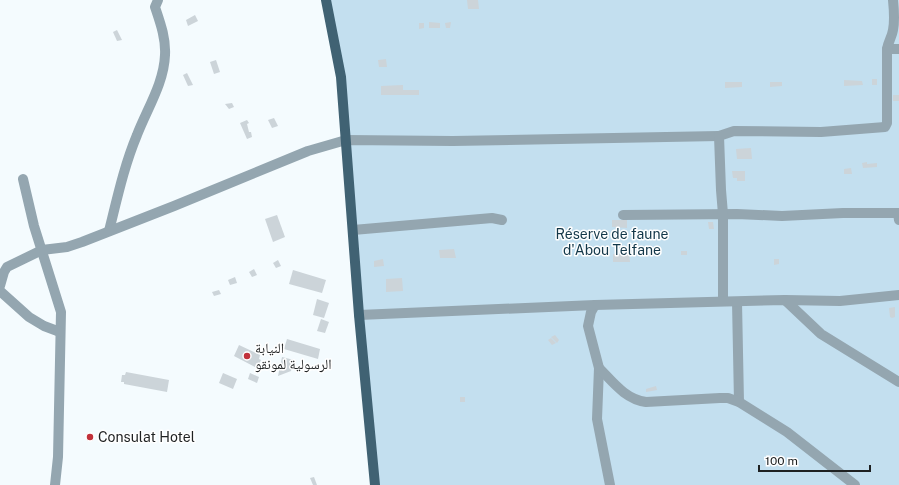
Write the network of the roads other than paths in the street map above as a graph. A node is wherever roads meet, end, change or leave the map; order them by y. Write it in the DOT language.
graph roads {
  1 [pos="158,0"];
  2 [pos="326,0"];
  3 [pos="893,0"];
  4 [pos="896,25"];
  5 [pos="887,49"];
  6 [pos="899,49"];
  7 [pos="719,136"];
  8 [pos="346,140"];
  9 [pos="23,179"];
  10 [pos="723,214"];
  11 [pos="622,215"];
  12 [pos="502,220"];
  13 [pos="899,220"];
  14 [pos="353,230"];
  15 [pos="109,231"];
  16 [pos="42,250"];
  17 [pos="0,286"];
  18 [pos="0,292"];
  19 [pos="899,295"];
  20 [pos="785,300"];
  21 [pos="723,301"];
  22 [pos="737,302"];
  23 [pos="595,305"];
  24 [pos="359,314"];
  25 [pos="60,332"];
  26 [pos="599,368"];
  27 [pos="899,382"];
  28 [pos="739,402"];
  29 [pos="55,485"];
  30 [pos="375,485"];
  31 [pos="610,485"];
  32 [pos="855,485"];
  1 -- 15 [label="street"];
  2 -- 8 [label="main road"];
  3 -- 4 [label="street"];
  4 -- 5 [label="street"];
  5 -- 6 [label="street"];
  5 -- 7 [label="street"];
  7 -- 8 [label="street"];
  7 -- 10 [label="street"];
  8 -- 14 [label="main road"];
  8 -- 15 [label="street"];
  9 -- 16 [label="street"];
  10 -- 11 [label="street"];
  10 -- 13 [label="street"];
  10 -- 21 [label="street"];
  12 -- 14 [label="street"];
  14 -- 24 [label="main road"];
  15 -- 16 [label="street"];
  16 -- 17 [label="street"];
  16 -- 25 [label="street"];
  18 -- 25 [label="street"];
  19 -- 20 [label="street"];
  20 -- 22 [label="street"];
  20 -- 27 [label="street"];
  21 -- 22 [label="street"];
  21 -- 23 [label="street"];
  22 -- 28 [label="street"];
  23 -- 24 [label="street"];
  23 -- 26 [label="street"];
  24 -- 30 [label="main road"];
  25 -- 29 [label="street"];
  26 -- 28 [label="street"];
  26 -- 31 [label="street"];
  28 -- 32 [label="street"];
}
